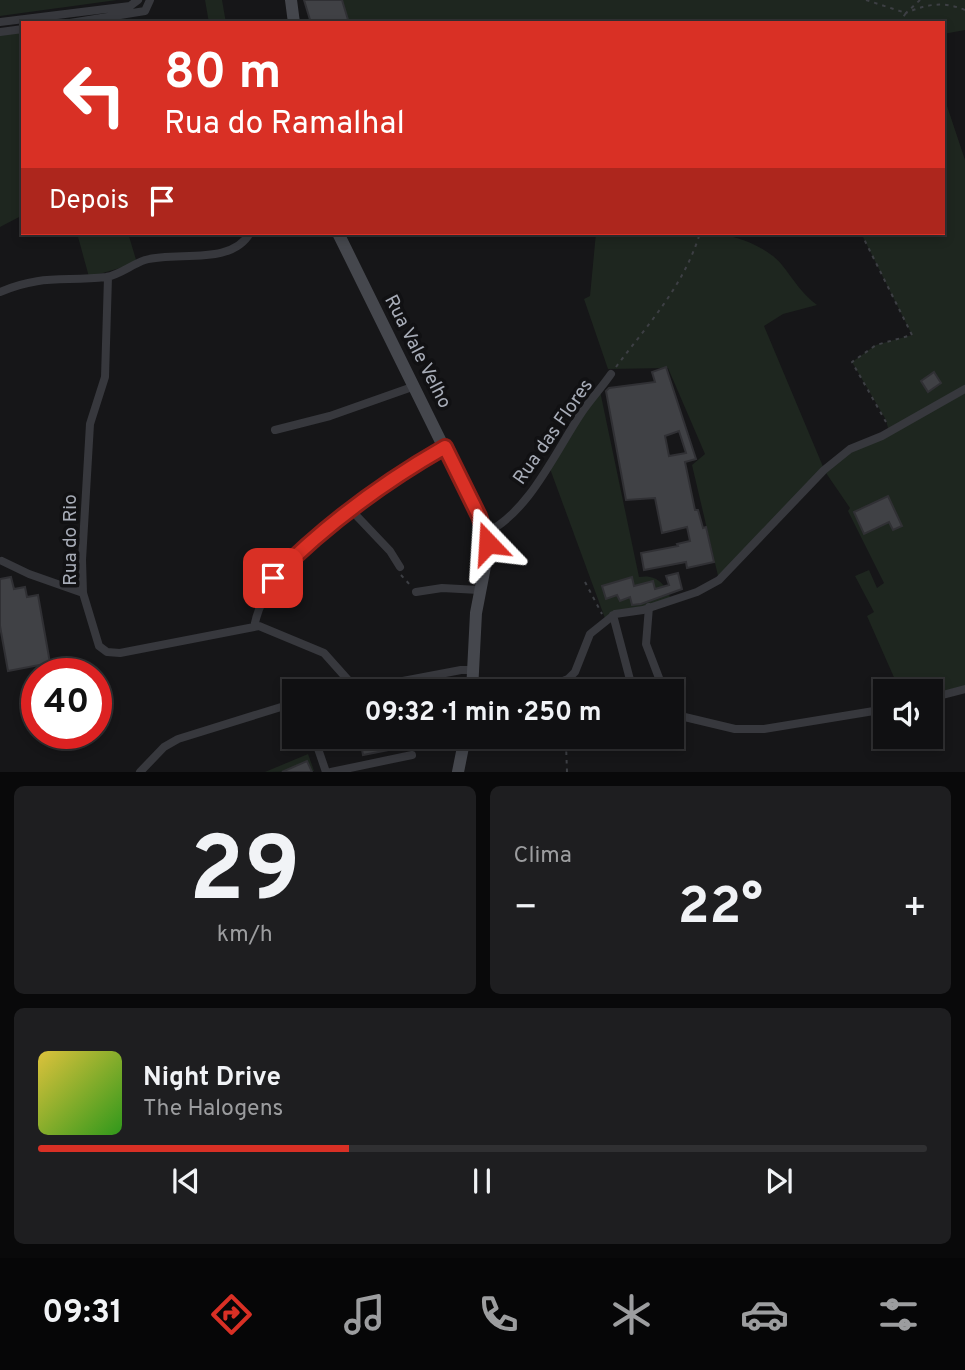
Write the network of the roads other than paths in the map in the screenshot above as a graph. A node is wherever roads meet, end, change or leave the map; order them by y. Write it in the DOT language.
graph roads {
  1 [pos="138,0"];
  2 [pos="150,0"];
  3 [pos="290,0"];
  4 [pos="82,21"];
  5 [pos="294,21"];
  6 [pos="0,22"];
  7 [pos="21,29"];
  8 [pos="0,32"];
  9 [pos="249,235"];
  10 [pos="339,235"];
  11 [pos="108,276"];
  12 [pos="0,292"];
  13 [pos="611,374"];
  14 [pos="415,386"];
  15 [pos="965,388"];
  16 [pos="275,430"];
  17 [pos="445,447"];
  18 [pos="352,511"];
  19 [pos="486,533"];
  20 [pos="2,561"];
  21 [pos="400,567"];
  22 [pos="479,590"];
  23 [pos="416,592"];
  24 [pos="83,593"];
  25 [pos="649,607"];
  26 [pos="610,618"];
  27 [pos="254,627"];
  28 [pos="473,670"];
  29 [pos="344,679"];
  30 [pos="415,679"];
  31 [pos="473,679"];
  32 [pos="568,679"];
  33 [pos="629,679"];
  34 [pos="659,679"];
  35 [pos="965,688"];
  36 [pos="943,694"];
  37 [pos="282,707"];
  38 [pos="873,711"];
  39 [pos="684,715"];
  40 [pos="319,749"];
  41 [pos="463,749"];
  42 [pos="412,755"];
  43 [pos="140,772"];
  44 [pos="329,772"];
  45 [pos="458,772"];
  1 -- 6 [label="street"];
  2 -- 4 [label="street"];
  3 -- 5 [label="street"];
  7 -- 8 [label="street"];
  9 -- 11 [label="street"];
  10 -- 14 [label="street, Rua Vale Velho"];
  11 -- 12 [label="street"];
  11 -- 24 [label="street, Rua do Rio"];
  13 -- 19 [label="street, Rua das Flores"];
  14 -- 16 [label="street"];
  14 -- 17 [label="street, Rua Vale Velho"];
  15 -- 25 [label="street"];
  17 -- 18 [label="street"];
  17 -- 19 [label="street, Rua Vale Velho"];
  18 -- 21 [label="street"];
  18 -- 27 [label="street"];
  19 -- 22 [label="street, Rua Vale Velho"];
  20 -- 24 [label="street"];
  22 -- 23 [label="street"];
  22 -- 28 [label="street, Rua Vale Velho"];
  24 -- 27 [label="street, Rua do Rio"];
  25 -- 26 [label="street"];
  25 -- 34 [label="street"];
  26 -- 32 [label="street"];
  26 -- 33 [label="street"];
  27 -- 29 [label="street"];
  28 -- 30 [label="street"];
  28 -- 31 [label="street, Rua Vale Velho"];
  35 -- 36 [label="street"];
  37 -- 43 [label="street"];
  38 -- 39 [label="street"];
  40 -- 44 [label="street"];
  41 -- 45 [label="street"];
  42 -- 44 [label="street"];
}
